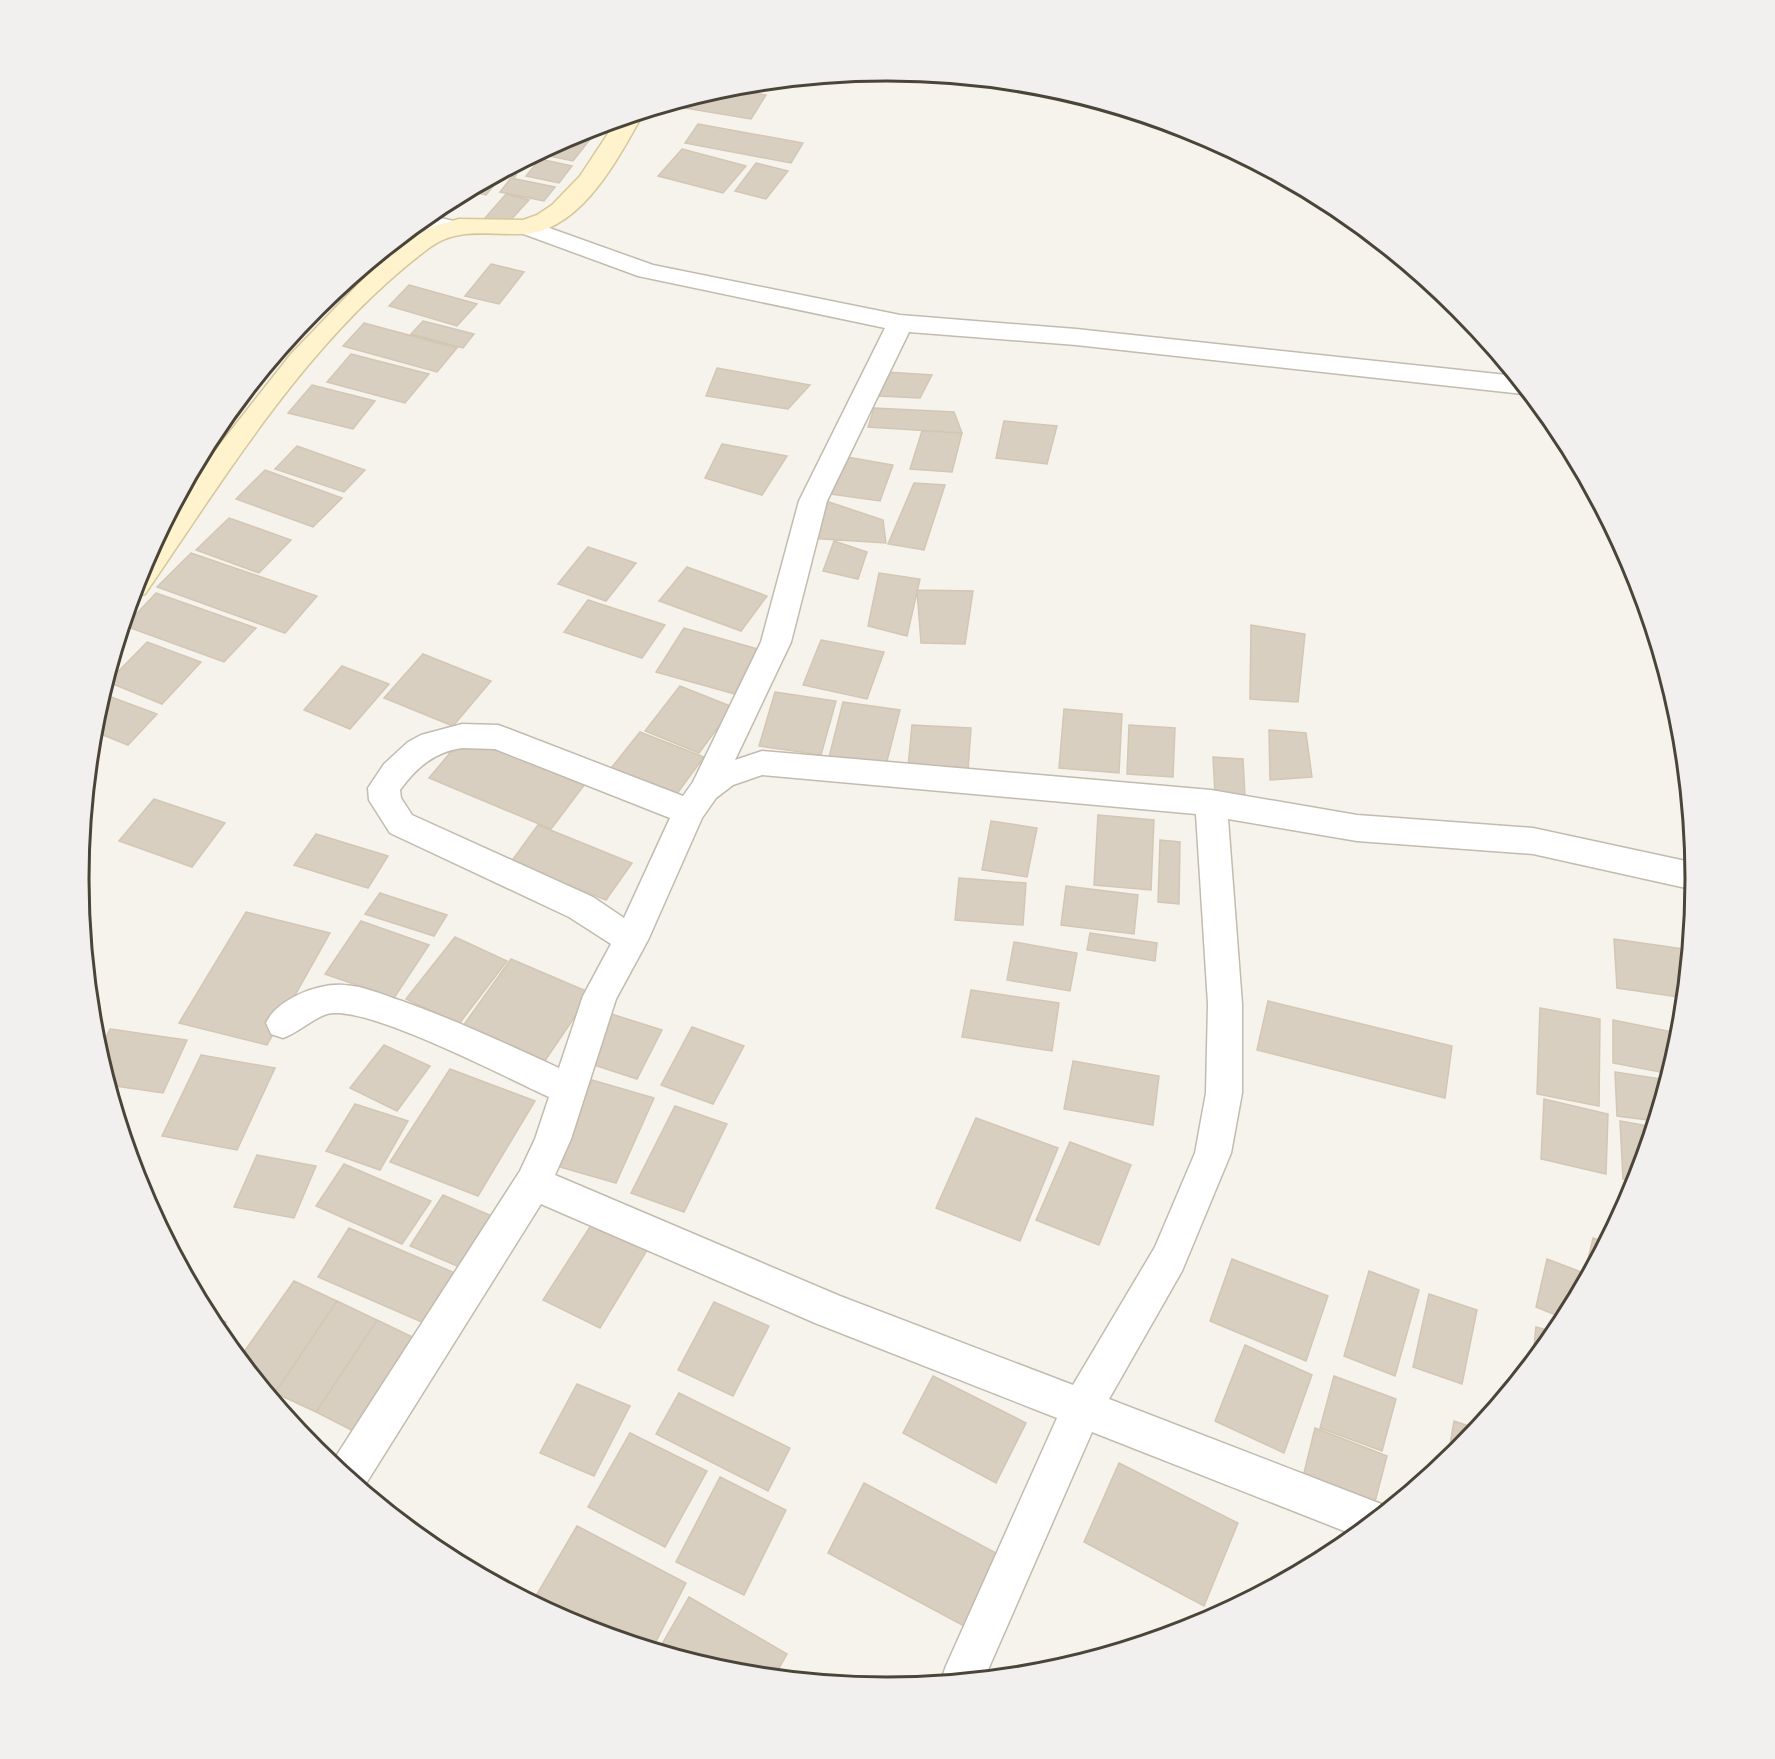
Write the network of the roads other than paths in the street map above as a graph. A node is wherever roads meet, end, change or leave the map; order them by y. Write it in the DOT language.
graph roads {
  1 [pos="626,125"];
  2 [pos="433,224"];
  3 [pos="449,227"];
  4 [pos="527,227"];
  5 [pos="900,323"];
  6 [pos="1514,384"];
  7 [pos="160,551"];
  8 [pos="697,801"];
  9 [pos="1211,803"];
  10 [pos="1686,875"];
  11 [pos="631,939"];
  12 [pos="283,1023"];
  13 [pos="569,1089"];
  14 [pos="532,1183"];
  15 [pos="1082,1410"];
  16 [pos="350,1470"];
  17 [pos="1366,1519"];
  18 [pos="964,1674"];
  1 -- 4 [label="street"];
  2 -- 3 [label="street"];
  3 -- 4 [label="street"];
  3 -- 7 [label="street"];
  4 -- 5 [label="street"];
  5 -- 6 [label="street"];
  5 -- 8 [label="street"];
  8 -- 9 [label="street"];
  8 -- 11 [label="street"];
  8 -- 11 [label="street"];
  9 -- 10 [label="street"];
  9 -- 15 [label="street"];
  11 -- 13 [label="street"];
  12 -- 13 [label="street"];
  13 -- 14 [label="street"];
  14 -- 15 [label="street"];
  14 -- 16 [label="street"];
  15 -- 17 [label="street"];
  15 -- 18 [label="street"];
}
